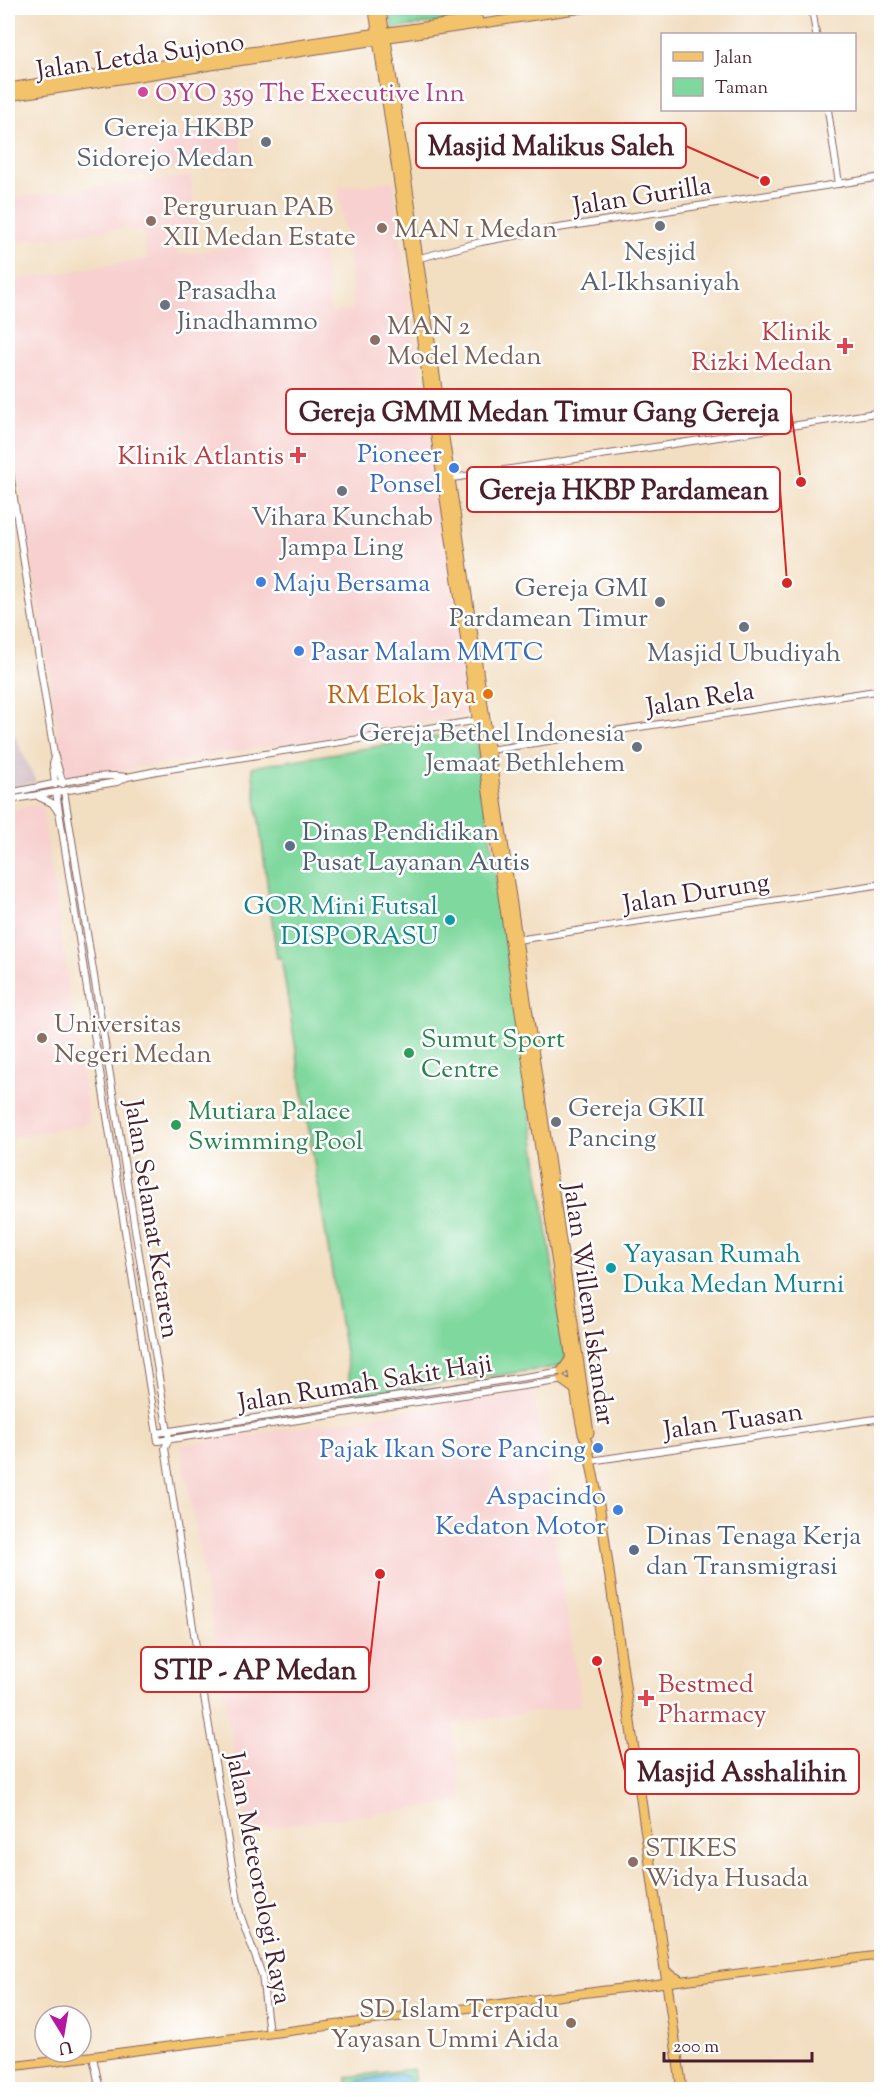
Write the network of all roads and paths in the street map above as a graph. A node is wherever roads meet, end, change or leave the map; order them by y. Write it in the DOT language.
graph roads {
  1 [pos="373,8"];
  2 [pos="381,8"];
  3 [pos="554,8"];
  4 [pos="586,8"];
  5 [pos="812,8"];
  6 [pos="816,33"];
  7 [pos="381,36"];
  8 [pos="403,36"];
  9 [pos="363,42"];
  10 [pos="384,55"];
  11 [pos="8,88"];
  12 [pos="8,96"];
  13 [pos="828,111"];
  14 [pos="882,177"];
  15 [pos="839,184"];
  16 [pos="414,259"];
  17 [pos="882,412"];
  18 [pos="8,460"];
  19 [pos="446,479"];
  20 [pos="882,690"];
  21 [pos="481,719"];
  22 [pos="489,750"];
  23 [pos="55,758"];
  24 [pos="63,787"];
  25 [pos="55,789"];
  26 [pos="8,793"];
  27 [pos="35,796"];
  28 [pos="8,800"];
  29 [pos="59,813"];
  30 [pos="79,880"];
  31 [pos="70,882"];
  32 [pos="882,884"];
  33 [pos="511,922"];
  34 [pos="517,940"];
  35 [pos="103,1031"];
  36 [pos="93,1032"];
  37 [pos="145,1289"];
  38 [pos="134,1291"];
  39 [pos="571,1358"];
  40 [pos="577,1373"];
  41 [pos="562,1376"];
  42 [pos="576,1390"];
  43 [pos="882,1418"];
  44 [pos="168,1435"];
  45 [pos="157,1437"];
  46 [pos="587,1442"];
  47 [pos="165,1448"];
  48 [pos="590,1461"];
  49 [pos="882,1955"];
  50 [pos="665,1971"];
  51 [pos="679,1980"];
  52 [pos="667,1982"];
  53 [pos="269,2033"];
  54 [pos="93,2057"];
  55 [pos="34,2064"];
  56 [pos="8,2067"];
  57 [pos="100,2090"];
  58 [pos="682,2090"];
  1 -- 7 [label="main road"];
  2 -- 7 [label="main road"];
  3 -- 7 [label="main road"];
  4 -- 8 [label="main road"];
  5 -- 6 [label="street"];
  7 -- 8 [label="main road"];
  7 -- 9 [label="highway, Jalan Letda Sujono"];
  7 -- 10 [label="highway, Jalan Willem Iskandar"];
  7 -- 11 [label="highway, Jalan Letda Sujono"];
  8 -- 10 [label="main road"];
  9 -- 10 [label="highway"];
  9 -- 12 [label="highway, Jalan Letda Sujono"];
  10 -- 16 [label="highway, Jalan Willem Iskandar"];
  13 -- 15 [label="street"];
  14 -- 15 [label="street, Jalan Gurilla"];
  15 -- 16 [label="street, Jalan Gurilla"];
  16 -- 19 [label="highway, Jalan Willem Iskandar"];
  17 -- 19 [label="street"];
  18 -- 23 [label="street, Jalan Selamat Ketaren"];
  19 -- 21 [label="highway, Jalan Willem Iskandar"];
  20 -- 22 [label="street, Jalan Rela"];
  21 -- 22 [label="highway, Jalan Willem Iskandar"];
  21 -- 24 [label="street"];
  21 -- 33 [label="highway, Jalan Willem Iskandar"];
  22 -- 33 [label="highway, Jalan Willem Iskandar"];
  23 -- 24 [label="street, Jalan Selamat Ketaren"];
  23 -- 25 [label="street, Jalan Selamat Ketaren"];
  24 -- 25 [label="street"];
  24 -- 30 [label="street, Jalan Selamat Ketaren"];
  25 -- 26 [label="street"];
  25 -- 27 [label="street"];
  25 -- 29 [label="street, Jalan Selamat Ketaren"];
  27 -- 28 [label="street"];
  27 -- 29 [label="street"];
  29 -- 31 [label="street, Jalan Selamat Ketaren"];
  30 -- 31 [label="street"];
  30 -- 35 [label="street, Jalan Selamat Ketaren"];
  31 -- 36 [label="street, Jalan Selamat Ketaren"];
  32 -- 34 [label="street, Jalan Durung"];
  33 -- 34 [label="highway, Jalan Willem Iskandar"];
  33 -- 39 [label="highway, Jalan Willem Iskandar"];
  34 -- 40 [label="highway, Jalan Willem Iskandar"];
  35 -- 36 [label="street"];
  35 -- 37 [label="street, Jalan Selamat Ketaren"];
  36 -- 38 [label="street, Jalan Selamat Ketaren"];
  37 -- 38 [label="street"];
  37 -- 44 [label="street, Jalan Selamat Ketaren"];
  38 -- 45 [label="street, Jalan Selamat Ketaren"];
  39 -- 40 [label="highway, Jalan Willem Iskandar"];
  39 -- 41 [label="highway"];
  40 -- 41 [label="street, Jalan Rumah Sakit Haji"];
  40 -- 42 [label="highway, Jalan Willem Iskandar"];
  40 -- 46 [label="highway, Jalan Willem Iskandar"];
  41 -- 42 [label="highway"];
  41 -- 44 [label="street, Jalan Rumah Sakit Haji"];
  42 -- 46 [label="highway, Jalan Willem Iskandar"];
  43 -- 48 [label="street, Jalan Tuasan"];
  44 -- 45 [label="street, Jalan Rumah Sakit Haji"];
  44 -- 47 [label="street"];
  45 -- 47 [label="street"];
  46 -- 48 [label="highway, Jalan Willem Iskandar"];
  47 -- 53 [label="street, Jalan Meteorologi Raya"];
  48 -- 50 [label="highway, Jalan Willem Iskandar"];
  49 -- 51 [label="main road, Jalan Meteorologi Raya"];
  50 -- 51 [label="highway"];
  50 -- 52 [label="highway, Jalan Willem Iskandar"];
  51 -- 52 [label="main road, Jalan Meteorologi Raya"];
  52 -- 53 [label="main road, Jalan Meteorologi Raya"];
  52 -- 58 [label="highway, Jalan Willem Iskandar"];
  53 -- 54 [label="main road, Jalan Meteorologi Raya"];
  54 -- 57 [label="street"];
  55 -- 56 [label="main road, Jalan Meteorologi Raya"];
}
